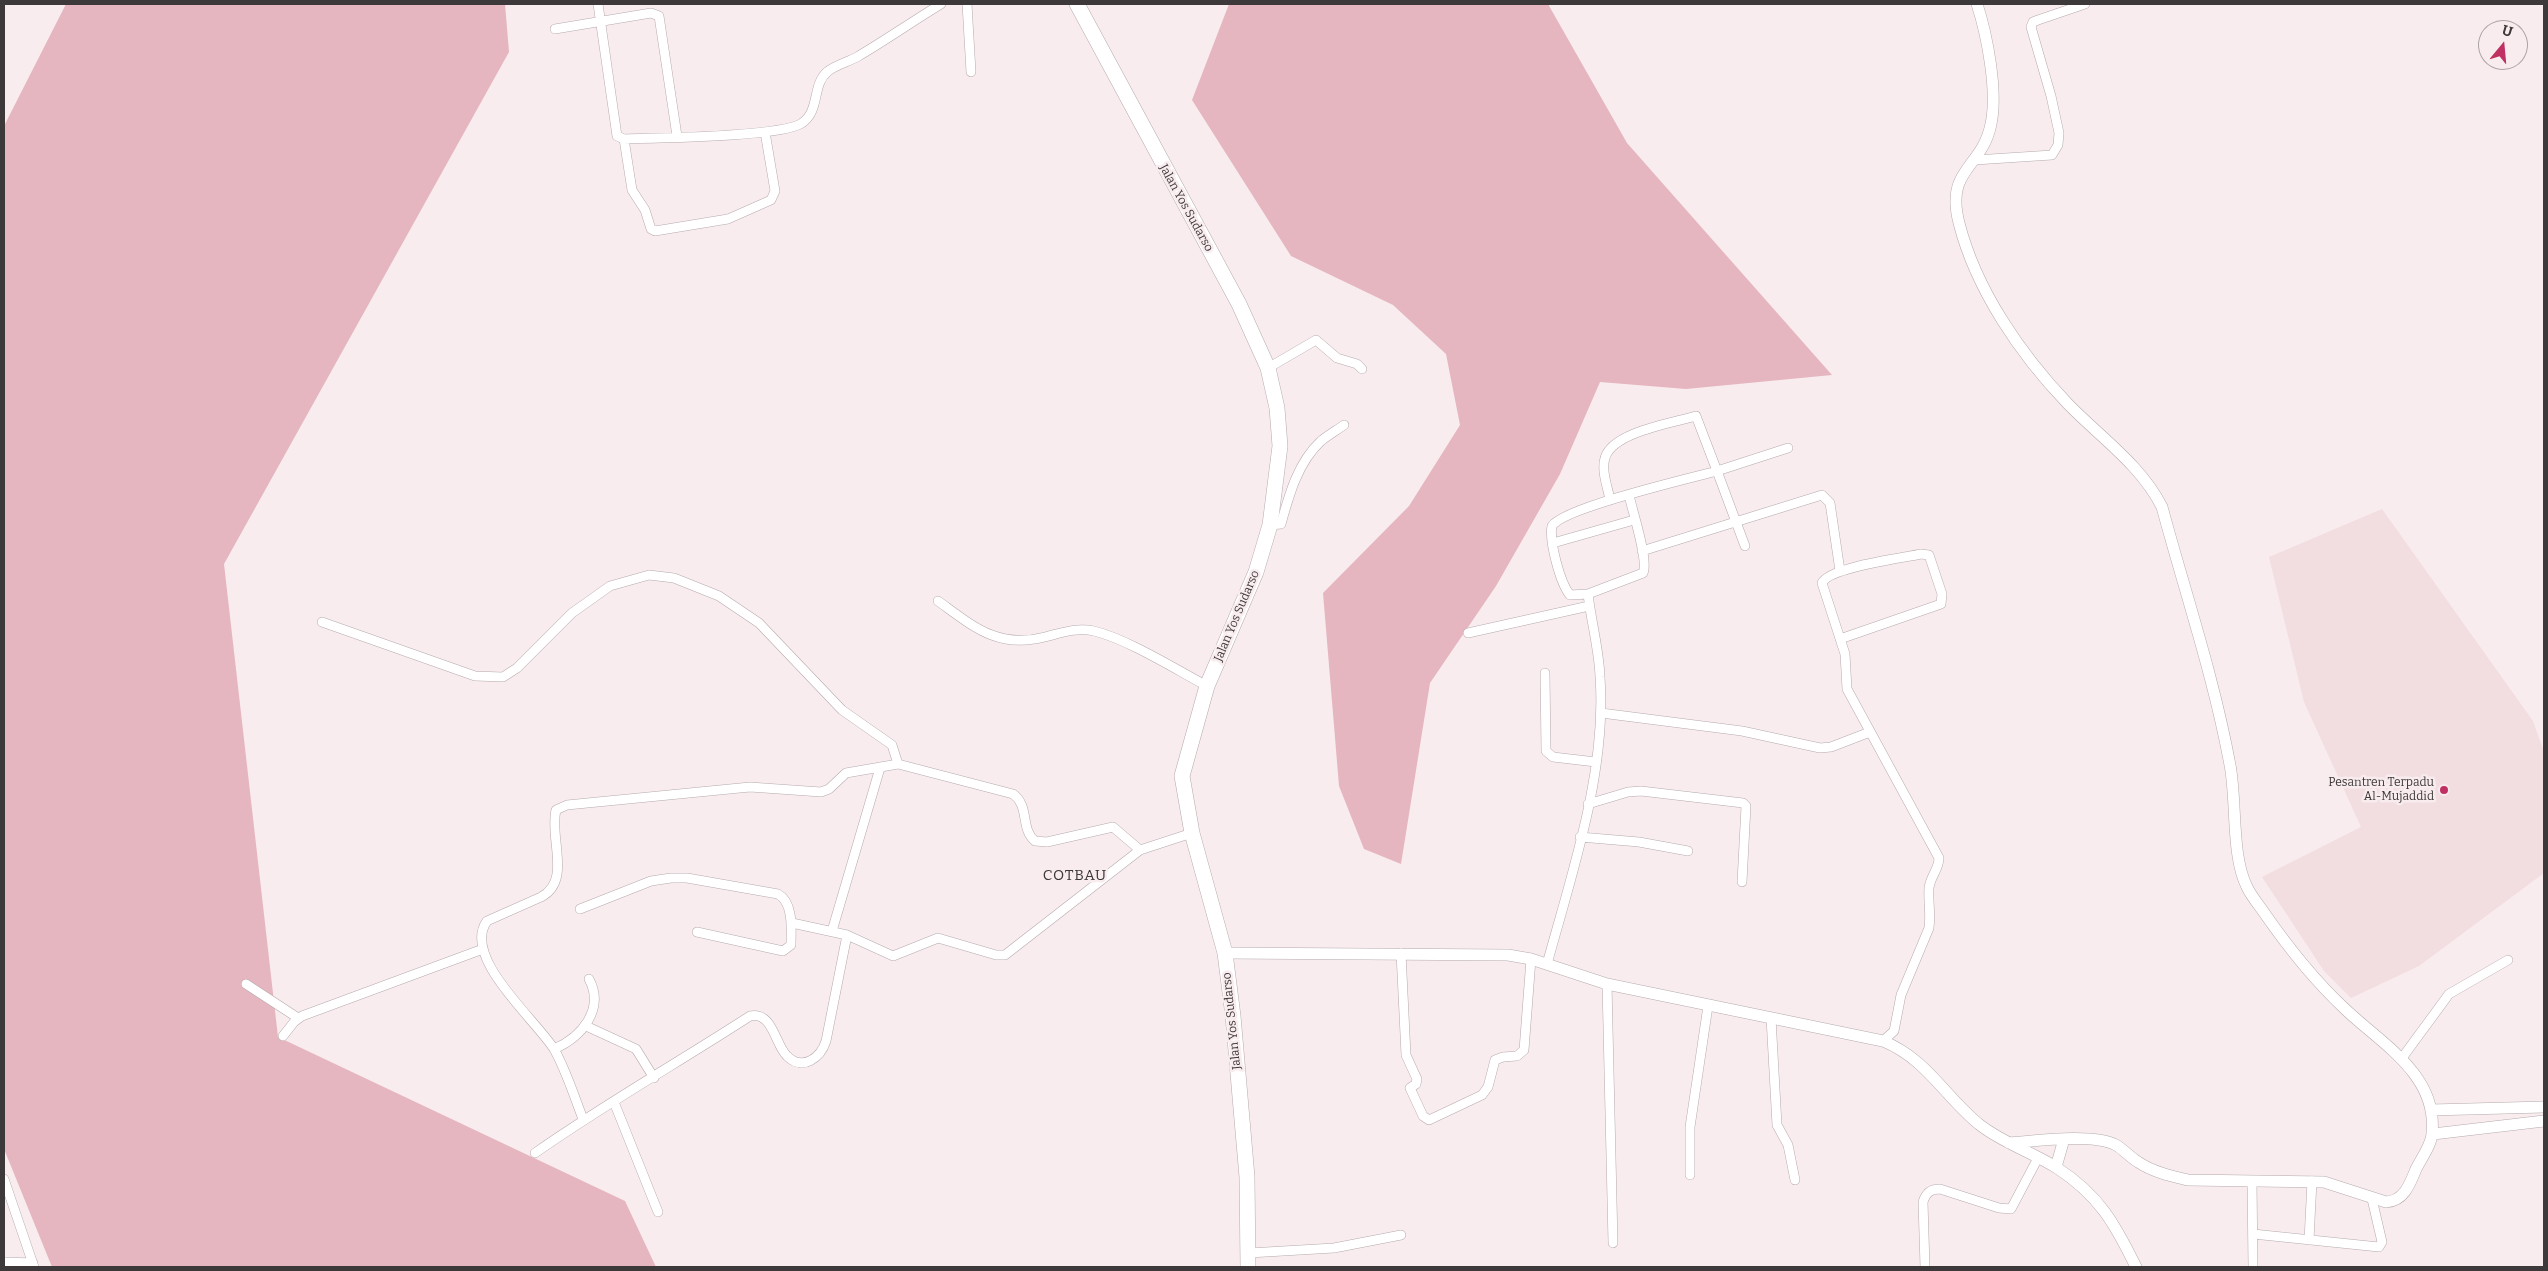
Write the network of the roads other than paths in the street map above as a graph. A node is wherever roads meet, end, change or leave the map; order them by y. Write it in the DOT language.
graph roads {
  1 [pos="598,4"];
  2 [pos="941,4"];
  3 [pos="967,4"];
  4 [pos="1077,4"];
  5 [pos="1977,4"];
  6 [pos="2086,4"];
  7 [pos="602,21"];
  8 [pos="556,29"];
  9 [pos="971,72"];
  10 [pos="765,132"];
  11 [pos="677,136"];
  12 [pos="624,139"];
  13 [pos="1974,160"];
  14 [pos="1268,368"];
  15 [pos="1362,369"];
  16 [pos="1344,426"];
  17 [pos="1788,448"];
  18 [pos="1717,470"];
  19 [pos="1629,495"];
  20 [pos="1610,500"];
  21 [pos="1634,520"];
  22 [pos="1734,521"];
  23 [pos="1270,525"];
  24 [pos="1553,543"];
  25 [pos="1745,546"];
  26 [pos="1642,551"];
  27 [pos="1840,571"];
  28 [pos="1588,594"];
  29 [pos="938,601"];
  30 [pos="1589,606"];
  31 [pos="322,622"];
  32 [pos="1468,633"];
  33 [pos="1840,639"];
  34 [pos="1545,673"];
  35 [pos="1207,686"];
  36 [pos="1600,713"];
  37 [pos="1870,732"];
  38 [pos="1596,762"];
  39 [pos="898,764"];
  40 [pos="880,768"];
  41 [pos="1588,804"];
  42 [pos="1192,833"];
  43 [pos="1580,837"];
  44 [pos="1140,850"];
  45 [pos="1688,851"];
  46 [pos="1742,882"];
  47 [pos="580,909"];
  48 [pos="792,923"];
  49 [pos="832,931"];
  50 [pos="696,932"];
  51 [pos="847,935"];
  52 [pos="483,949"];
  53 [pos="1225,953"];
  54 [pos="1401,953"];
  55 [pos="1531,959"];
  56 [pos="2508,960"];
  57 [pos="1547,964"];
  58 [pos="589,979"];
  59 [pos="246,984"];
  60 [pos="1607,984"];
  61 [pos="1708,1006"];
  62 [pos="298,1018"];
  63 [pos="1771,1018"];
  64 [pos="586,1026"];
  65 [pos="283,1036"];
  66 [pos="1883,1041"];
  67 [pos="554,1049"];
  68 [pos="2402,1058"];
  69 [pos="654,1078"];
  70 [pos="614,1102"];
  71 [pos="2544,1107"];
  72 [pos="2431,1110"];
  73 [pos="583,1119"];
  74 [pos="2544,1121"];
  75 [pos="2433,1134"];
  76 [pos="2064,1139"];
  77 [pos="2009,1143"];
  78 [pos="535,1153"];
  79 [pos="2038,1158"];
  80 [pos="2056,1167"];
  81 [pos="1690,1175"];
  82 [pos="4,1180"];
  83 [pos="1795,1180"];
  84 [pos="2252,1181"];
  85 [pos="2312,1181"];
  86 [pos="2372,1199"];
  87 [pos="658,1212"];
  88 [pos="2253,1234"];
  89 [pos="1402,1235"];
  90 [pos="2309,1240"];
  91 [pos="1614,1243"];
  92 [pos="1248,1260"];
  93 [pos="4,1262"];
  94 [pos="33,1265"];
  95 [pos="1925,1267"];
  96 [pos="2136,1267"];
  97 [pos="2253,1267"];
  1 -- 7 [label="street"];
  2 -- 10 [label="street"];
  3 -- 9 [label="street"];
  4 -- 14 [label="highway, Jalan Yos Sudarso"];
  5 -- 13 [label="street"];
  6 -- 13 [label="street"];
  7 -- 8 [label="street"];
  7 -- 11 [label="street"];
  7 -- 12 [label="street"];
  10 -- 11 [label="street"];
  10 -- 12 [label="street"];
  11 -- 12 [label="street"];
  13 -- 68 [label="street"];
  14 -- 15 [label="street"];
  14 -- 23 [label="highway, Jalan Yos Sudarso"];
  16 -- 23 [label="street"];
  17 -- 18 [label="street"];
  18 -- 19 [label="street"];
  18 -- 20 [label="street"];
  18 -- 22 [label="street"];
  19 -- 20 [label="street"];
  19 -- 21 [label="street"];
  20 -- 24 [label="street"];
  21 -- 24 [label="street"];
  21 -- 26 [label="street"];
  22 -- 25 [label="street"];
  22 -- 26 [label="street"];
  22 -- 27 [label="street"];
  23 -- 35 [label="highway, Jalan Yos Sudarso"];
  24 -- 28 [label="street"];
  26 -- 28 [label="street"];
  27 -- 33 [label="street"];
  27 -- 33 [label="street"];
  28 -- 30 [label="street"];
  29 -- 35 [label="street"];
  30 -- 32 [label="street"];
  30 -- 36 [label="street"];
  31 -- 39 [label="street"];
  33 -- 37 [label="street"];
  34 -- 38 [label="street"];
  35 -- 42 [label="highway, Jalan Yos Sudarso"];
  36 -- 37 [label="street"];
  36 -- 38 [label="street"];
  37 -- 66 [label="street"];
  38 -- 41 [label="street"];
  39 -- 40 [label="street"];
  39 -- 44 [label="street"];
  40 -- 49 [label="street"];
  40 -- 52 [label="street"];
  41 -- 43 [label="street"];
  41 -- 46 [label="street"];
  42 -- 44 [label="street"];
  42 -- 53 [label="highway, Jalan Yos Sudarso"];
  43 -- 45 [label="street"];
  43 -- 57 [label="street"];
  44 -- 51 [label="street"];
  47 -- 48 [label="street"];
  48 -- 49 [label="street"];
  48 -- 50 [label="street"];
  49 -- 51 [label="street"];
  51 -- 69 [label="street"];
  52 -- 62 [label="street"];
  52 -- 67 [label="street"];
  53 -- 54 [label="street"];
  53 -- 92 [label="highway, Jalan Yos Sudarso"];
  54 -- 55 [label="street"];
  54 -- 55 [label="street"];
  55 -- 57 [label="street"];
  56 -- 68 [label="street"];
  57 -- 60 [label="street"];
  58 -- 64 [label="street"];
  59 -- 62 [label="street"];
  60 -- 61 [label="street"];
  60 -- 91 [label="street"];
  61 -- 63 [label="street"];
  61 -- 81 [label="street"];
  62 -- 65 [label="street"];
  63 -- 66 [label="street"];
  63 -- 83 [label="street"];
  64 -- 67 [label="street"];
  64 -- 69 [label="street"];
  66 -- 77 [label="street"];
  67 -- 73 [label="street"];
  68 -- 72 [label="street"];
  69 -- 70 [label="street"];
  70 -- 73 [label="street"];
  70 -- 87 [label="street"];
  71 -- 72 [label="street"];
  72 -- 75 [label="street"];
  73 -- 78 [label="street"];
  74 -- 75 [label="street"];
  75 -- 86 [label="street"];
  76 -- 77 [label="street"];
  76 -- 80 [label="street"];
  76 -- 84 [label="street"];
  77 -- 79 [label="street"];
  79 -- 80 [label="street"];
  79 -- 95 [label="street"];
  80 -- 96 [label="street"];
  82 -- 94 [label="street"];
  84 -- 85 [label="street"];
  84 -- 88 [label="street"];
  85 -- 86 [label="street"];
  85 -- 90 [label="street"];
  86 -- 90 [label="street"];
  88 -- 90 [label="street"];
  88 -- 97 [label="street"];
  89 -- 92 [label="street"];
  93 -- 94 [label="street"];
}
